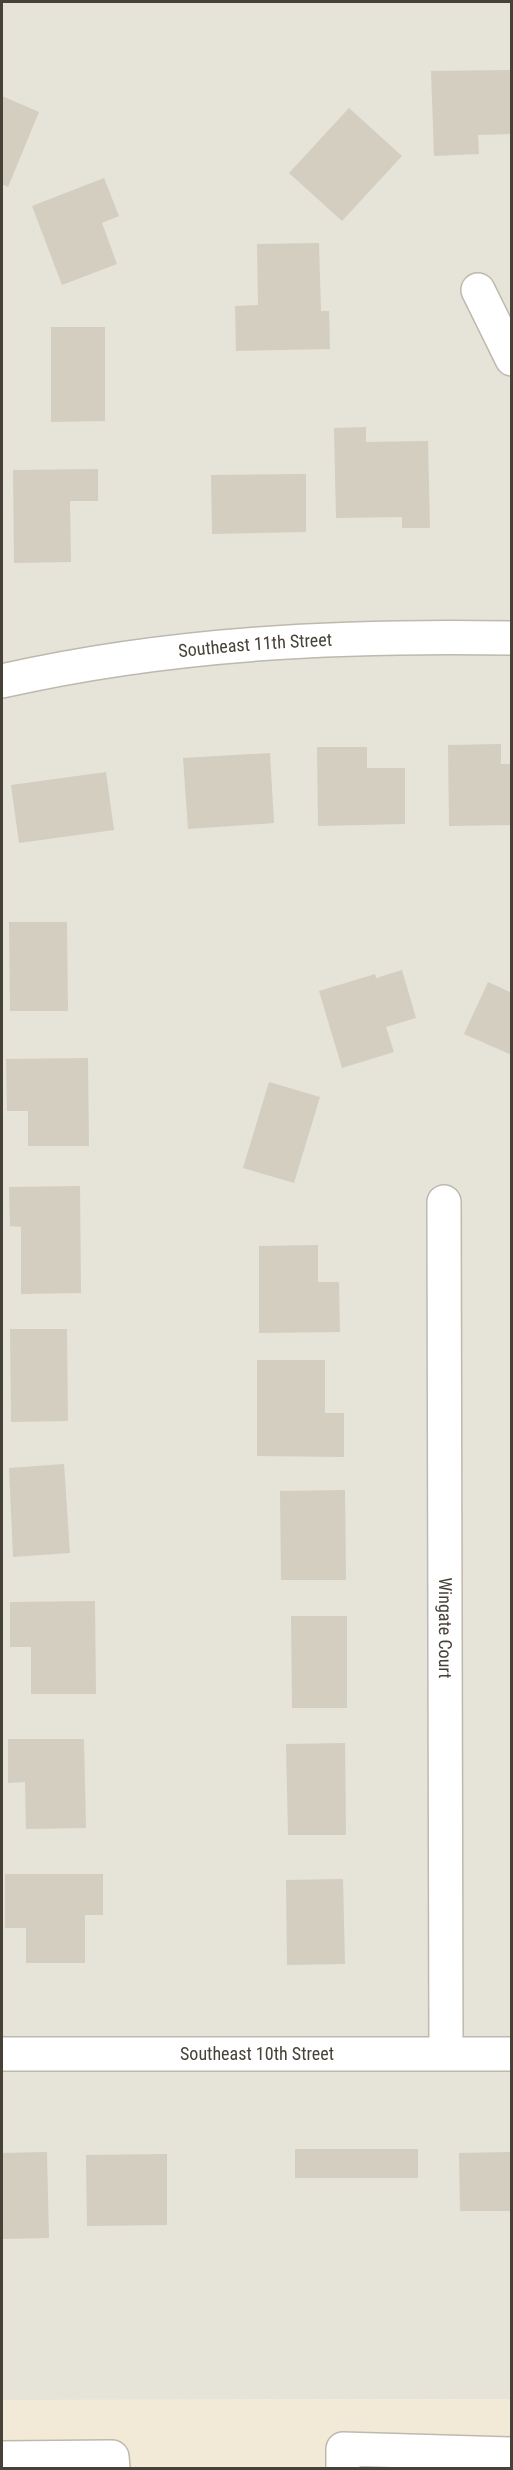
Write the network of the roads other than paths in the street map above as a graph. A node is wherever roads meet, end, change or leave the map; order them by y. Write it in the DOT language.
graph roads {
  1 [pos="478,290"];
  2 [pos="512,359"];
  3 [pos="512,638"];
  4 [pos="2,681"];
  5 [pos="444,1202"];
  6 [pos="446,2053"];
  7 [pos="2,2054"];
  8 [pos="512,2054"];
  9 [pos="512,2454"];
  10 [pos="2,2458"];
  11 [pos="113,2469"];
  12 [pos="343,2469"];
  1 -- 2 [label="street"];
  3 -- 4 [label="street, Southeast 11th Street"];
  5 -- 6 [label="street, Wingate Court"];
  6 -- 7 [label="street, Southeast 10th Street"];
  6 -- 8 [label="street, Southeast 10th Street"];
  9 -- 12 [label="street"];
  10 -- 11 [label="street"];
}
